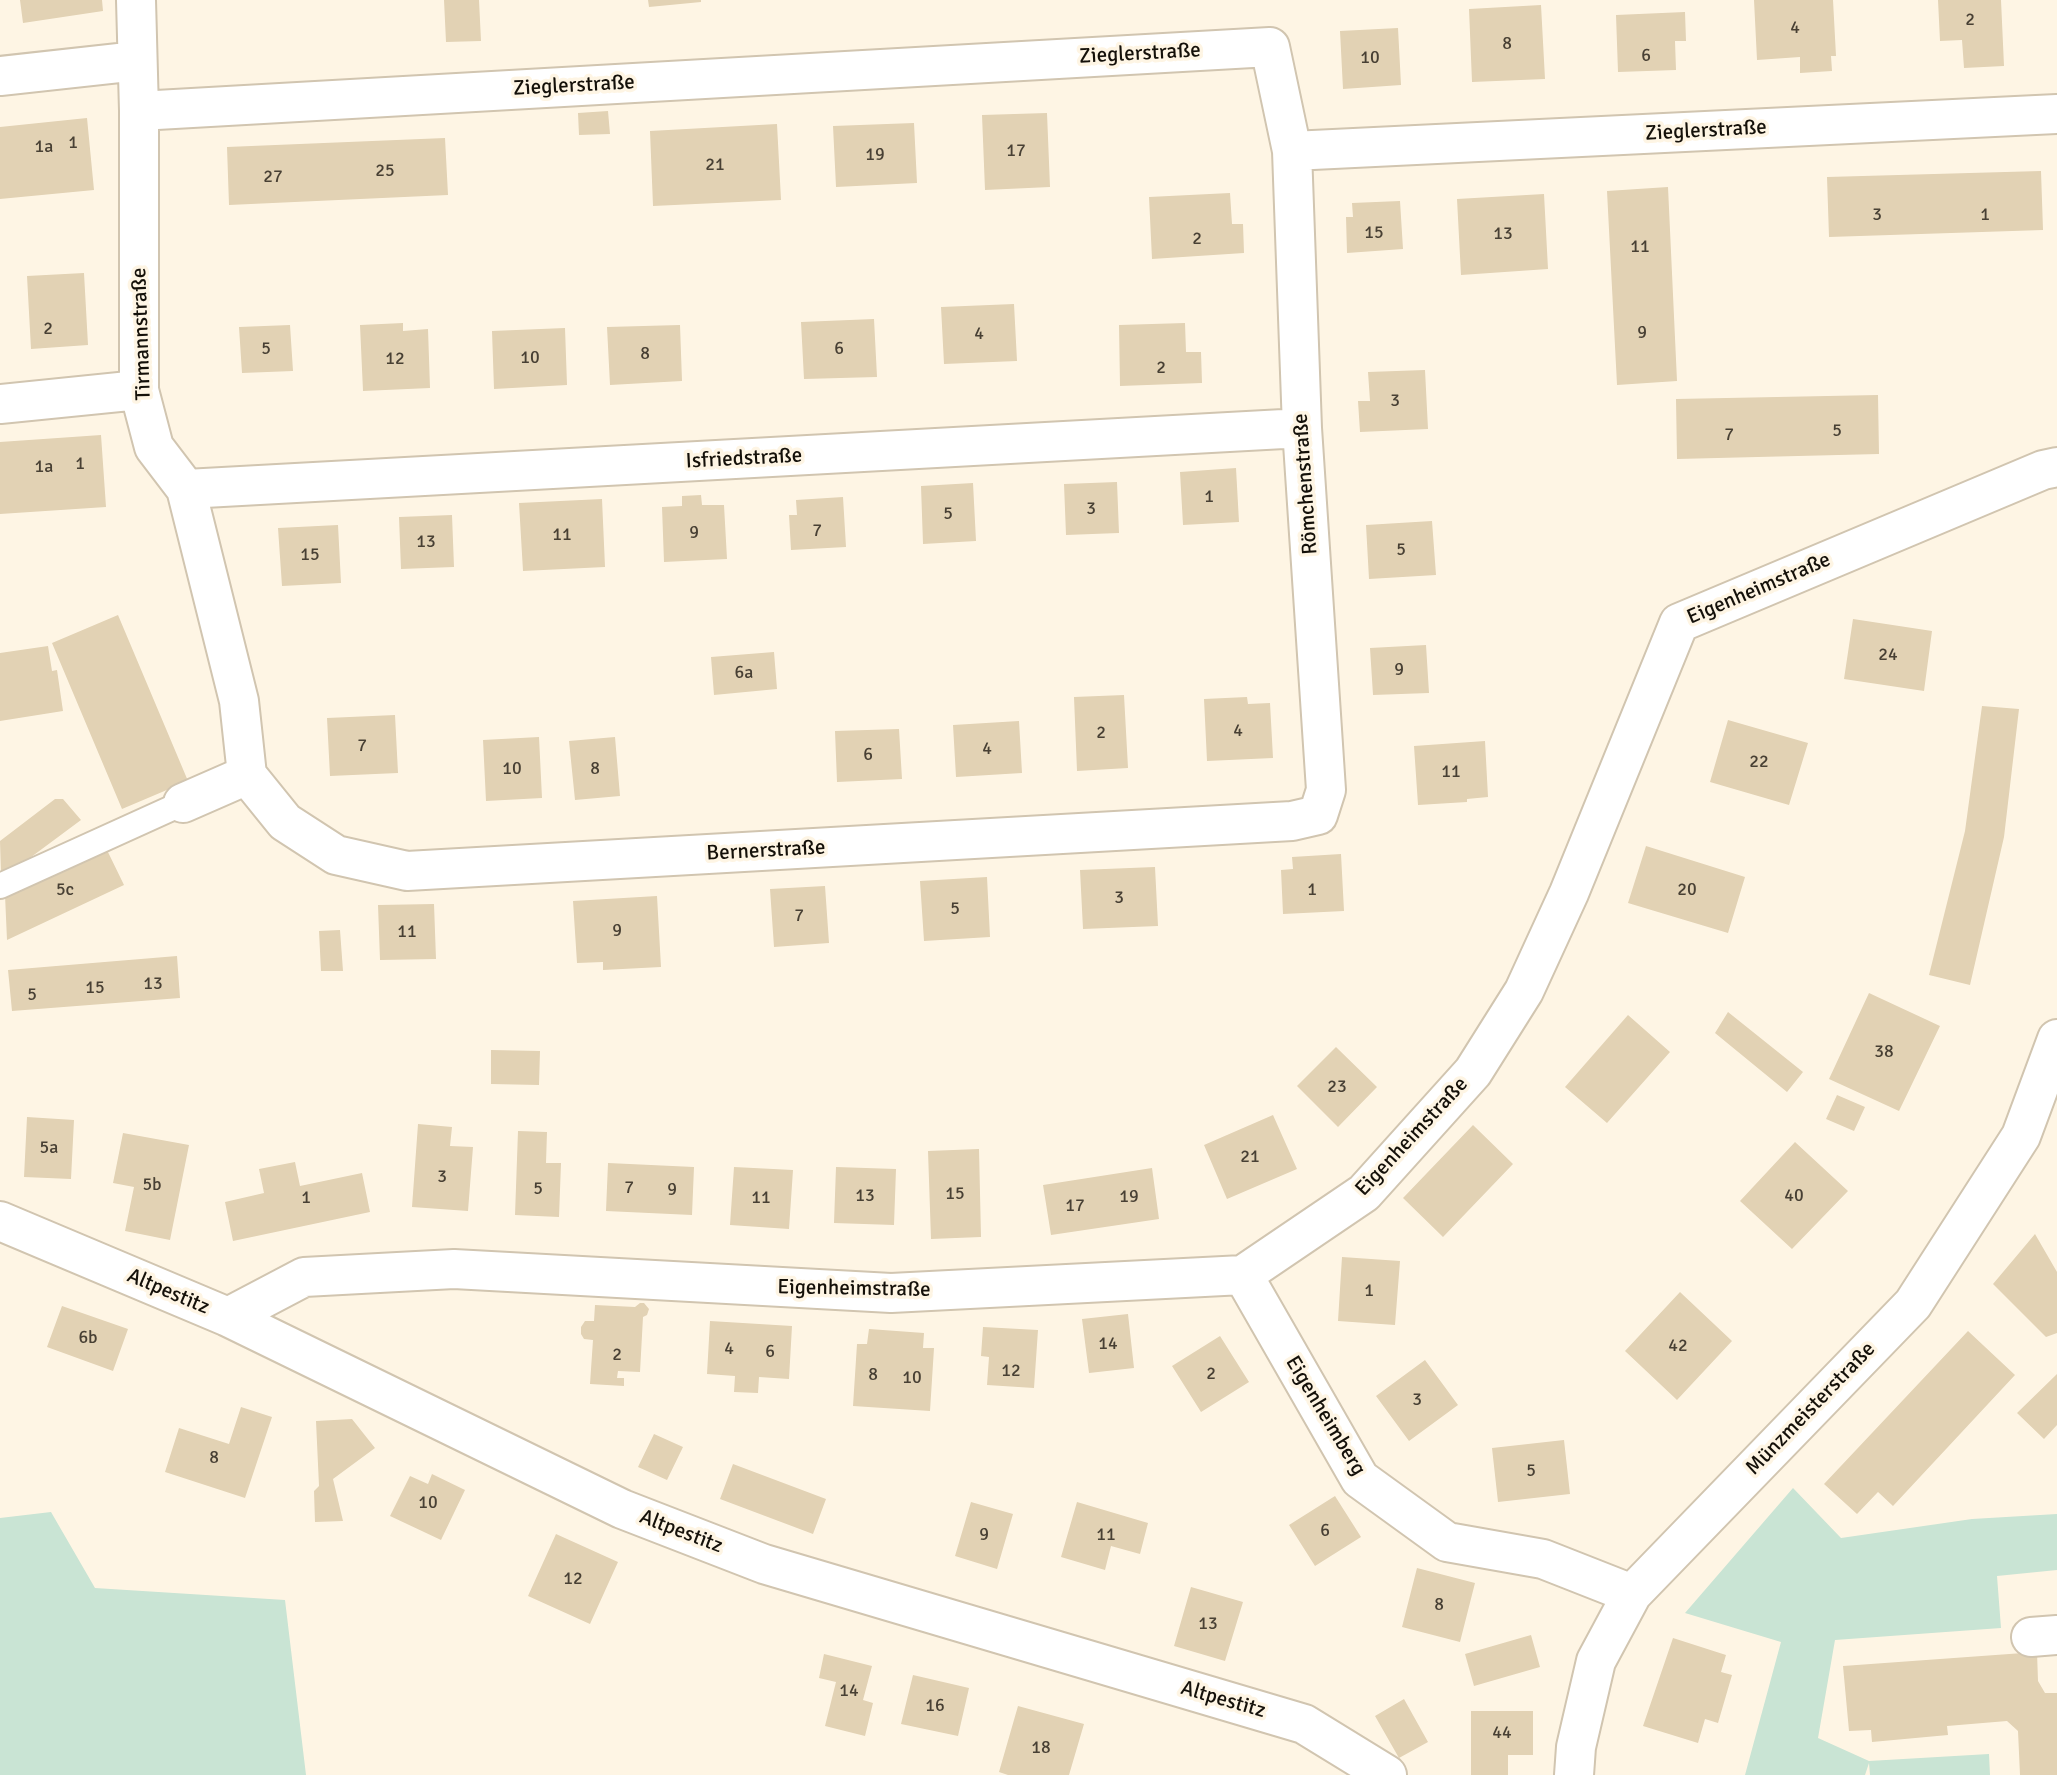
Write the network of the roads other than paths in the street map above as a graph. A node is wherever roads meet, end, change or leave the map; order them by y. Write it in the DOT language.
graph roads {
  1 [pos="136,0"];
  2 [pos="137,61"];
  3 [pos="0,76"];
  4 [pos="139,111"];
  5 [pos="2057,114"];
  6 [pos="1292,151"];
  7 [pos="139,390"];
  8 [pos="0,404"];
  9 [pos="1302,428"];
  10 [pos="2057,467"];
  11 [pos="186,489"];
  12 [pos="247,775"];
  13 [pos="183,803"];
  14 [pos="1318,815"];
  15 [pos="0,886"];
  16 [pos="2057,1039"];
  17 [pos="0,1221"];
  18 [pos="1243,1275"];
  19 [pos="228,1318"];
  20 [pos="1632,1594"];
  21 [pos="1387,1775"];
  22 [pos="1574,1775"];
  1 -- 2 [label="street, Tirmannstraße"];
  2 -- 3 [label="street"];
  2 -- 4 [label="street, Tirmannstraße"];
  4 -- 6 [label="street, Zieglerstraße"];
  4 -- 7 [label="street, Tirmannstraße"];
  5 -- 6 [label="street, Zieglerstraße"];
  6 -- 9 [label="street, Römchenstraße"];
  7 -- 8 [label="street"];
  7 -- 11 [label="street, Tirmannstraße"];
  9 -- 11 [label="street, Isfriedstraße"];
  9 -- 14 [label="street, Römchenstraße"];
  10 -- 18 [label="street, Eigenheimstraße"];
  11 -- 12 [label="street, Tirmannstraße"];
  12 -- 13 [label="street"];
  12 -- 14 [label="street, Bernerstraße"];
  13 -- 15 [label="lane"];
  16 -- 20 [label="street, Münzmeisterstraße"];
  17 -- 19 [label="street, Altpestitz"];
  18 -- 19 [label="street, Eigenheimstraße"];
  18 -- 20 [label="street, Eigenheimberg"];
  19 -- 21 [label="street, Altpestitz"];
  20 -- 22 [label="street, Münzmeisterstraße"];
}
